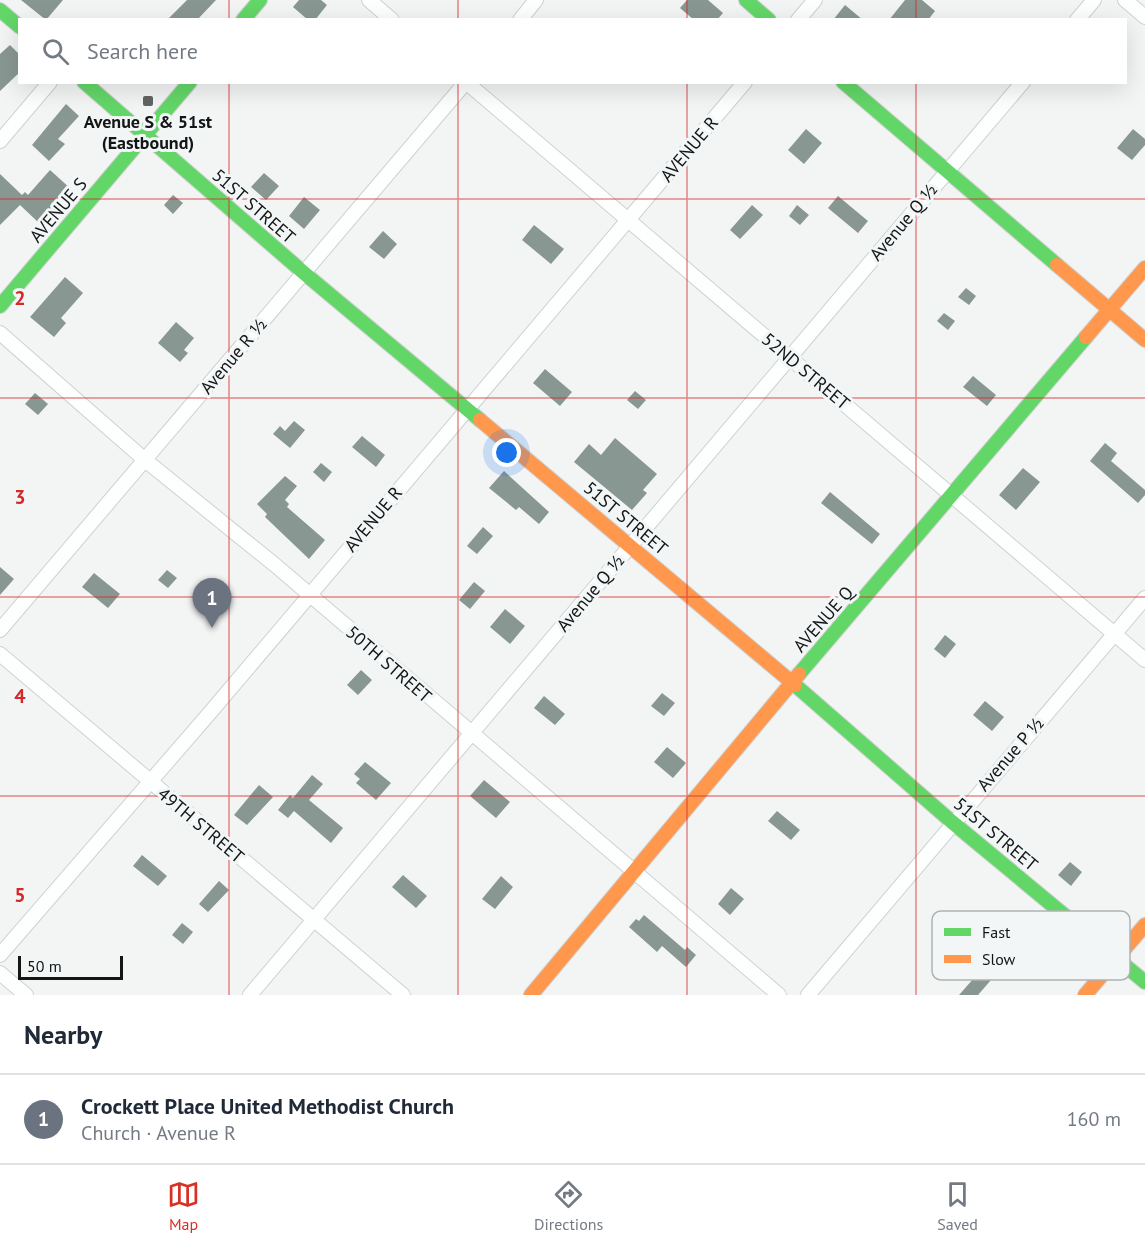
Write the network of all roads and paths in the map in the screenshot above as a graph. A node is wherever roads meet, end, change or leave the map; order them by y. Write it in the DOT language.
graph roads {
  1 [pos="260,0"];
  2 [pos="369,0"];
  3 [pos="537,0"];
  4 [pos="746,0"];
  5 [pos="815,0"];
  6 [pos="1094,0"];
  7 [pos="1125,0"];
  8 [pos="0,10"];
  9 [pos="1145,17"];
  10 [pos="245,18"];
  11 [pos="390,18"];
  12 [pos="522,18"];
  13 [pos="767,18"];
  14 [pos="800,18"];
  15 [pos="1079,18"];
  16 [pos="18,25"];
  17 [pos="48,84"];
  18 [pos="86,84"];
  19 [pos="188,84"];
  20 [pos="464,84"];
  21 [pos="468,84"];
  22 [pos="743,84"];
  23 [pos="845,84"];
  24 [pos="1021,84"];
  25 [pos="145,136"];
  26 [pos="0,141"];
  27 [pos="947,171"];
  28 [pos="628,221"];
  29 [pos="1145,268"];
  30 [pos="304,273"];
  31 [pos="0,306"];
  32 [pos="1110,310"];
  33 [pos="0,333"];
  34 [pos="1145,339"];
  35 [pos="788,357"];
  36 [pos="466,410"];
  37 [pos="145,460"];
  38 [pos="953,497"];
  39 [pos="630,545"];
  40 [pos="310,595"];
  41 [pos="1145,598"];
  42 [pos="0,630"];
  43 [pos="1114,634"];
  44 [pos="0,654"];
  45 [pos="1145,660"];
  46 [pos="792,683"];
  47 [pos="471,733"];
  48 [pos="150,781"];
  49 [pos="952,822"];
  50 [pos="634,871"];
  51 [pos="1060,911"];
  52 [pos="314,920"];
  53 [pos="1145,925"];
  54 [pos="1130,943"];
  55 [pos="0,955"];
  56 [pos="1130,969"];
  57 [pos="0,973"];
  58 [pos="1098,980"];
  59 [pos="1145,982"];
  60 [pos="26,995"];
  61 [pos="250,995"];
  62 [pos="403,995"];
  63 [pos="531,995"];
  64 [pos="779,995"];
  65 [pos="807,995"];
  66 [pos="1085,995"];
  1 -- 10 [label="street"];
  2 -- 11 [label="street"];
  3 -- 12 [label="street"];
  4 -- 13 [label="street"];
  5 -- 14 [label="street"];
  6 -- 15 [label="street"];
  7 -- 9 [label="street"];
  8 -- 16 [label="street"];
  17 -- 26 [label="street"];
  18 -- 25 [label="street, 51ST STREET"];
  19 -- 25 [label="street, AVENUE S"];
  20 -- 30 [label="street, Avenue R ½"];
  21 -- 28 [label="street, 52ND STREET"];
  22 -- 28 [label="street, AVENUE R"];
  23 -- 27 [label="street"];
  24 -- 27 [label="street, Avenue Q ½"];
  25 -- 30 [label="street, 51ST STREET"];
  25 -- 31 [label="street, AVENUE S"];
  27 -- 32 [label="street"];
  27 -- 35 [label="street, Avenue Q ½"];
  28 -- 35 [label="street, 52ND STREET"];
  28 -- 36 [label="street, AVENUE R"];
  29 -- 32 [label="street, AVENUE Q"];
  30 -- 36 [label="street, 51ST STREET"];
  30 -- 37 [label="street, Avenue R ½"];
  32 -- 34 [label="street"];
  32 -- 38 [label="street, AVENUE Q"];
  33 -- 37 [label="street, 50TH STREET"];
  35 -- 38 [label="street, 52ND STREET"];
  35 -- 39 [label="street, Avenue Q ½"];
  36 -- 39 [label="street, 51ST STREET"];
  36 -- 40 [label="street, AVENUE R"];
  37 -- 40 [label="street, 50TH STREET"];
  37 -- 42 [label="street, Avenue R ½"];
  38 -- 43 [label="street, 52ND STREET"];
  38 -- 46 [label="street, AVENUE Q"];
  39 -- 46 [label="street, 51ST STREET"];
  39 -- 47 [label="street, Avenue Q ½"];
  40 -- 47 [label="street, 50TH STREET"];
  40 -- 48 [label="street, AVENUE R"];
  41 -- 43 [label="street, Avenue P ½"];
  43 -- 45 [label="street, 52ND STREET"];
  43 -- 49 [label="street, Avenue P ½"];
  44 -- 48 [label="street, 49TH STREET"];
  46 -- 49 [label="street, 51ST STREET"];
  46 -- 50 [label="street, AVENUE Q"];
  47 -- 50 [label="street, 50TH STREET"];
  47 -- 52 [label="street, Avenue Q ½"];
  48 -- 52 [label="street, 49TH STREET"];
  48 -- 55 [label="street, AVENUE R"];
  49 -- 51 [label="street, 51ST STREET"];
  49 -- 65 [label="street, Avenue P ½"];
  50 -- 63 [label="street, AVENUE Q"];
  50 -- 64 [label="street, 50TH STREET"];
  52 -- 61 [label="street, Avenue Q ½"];
  52 -- 62 [label="street, 49TH STREET"];
  53 -- 54 [label="street"];
  56 -- 59 [label="street, 51ST STREET"];
  57 -- 60 [label="street"];
  58 -- 66 [label="street"];
}
